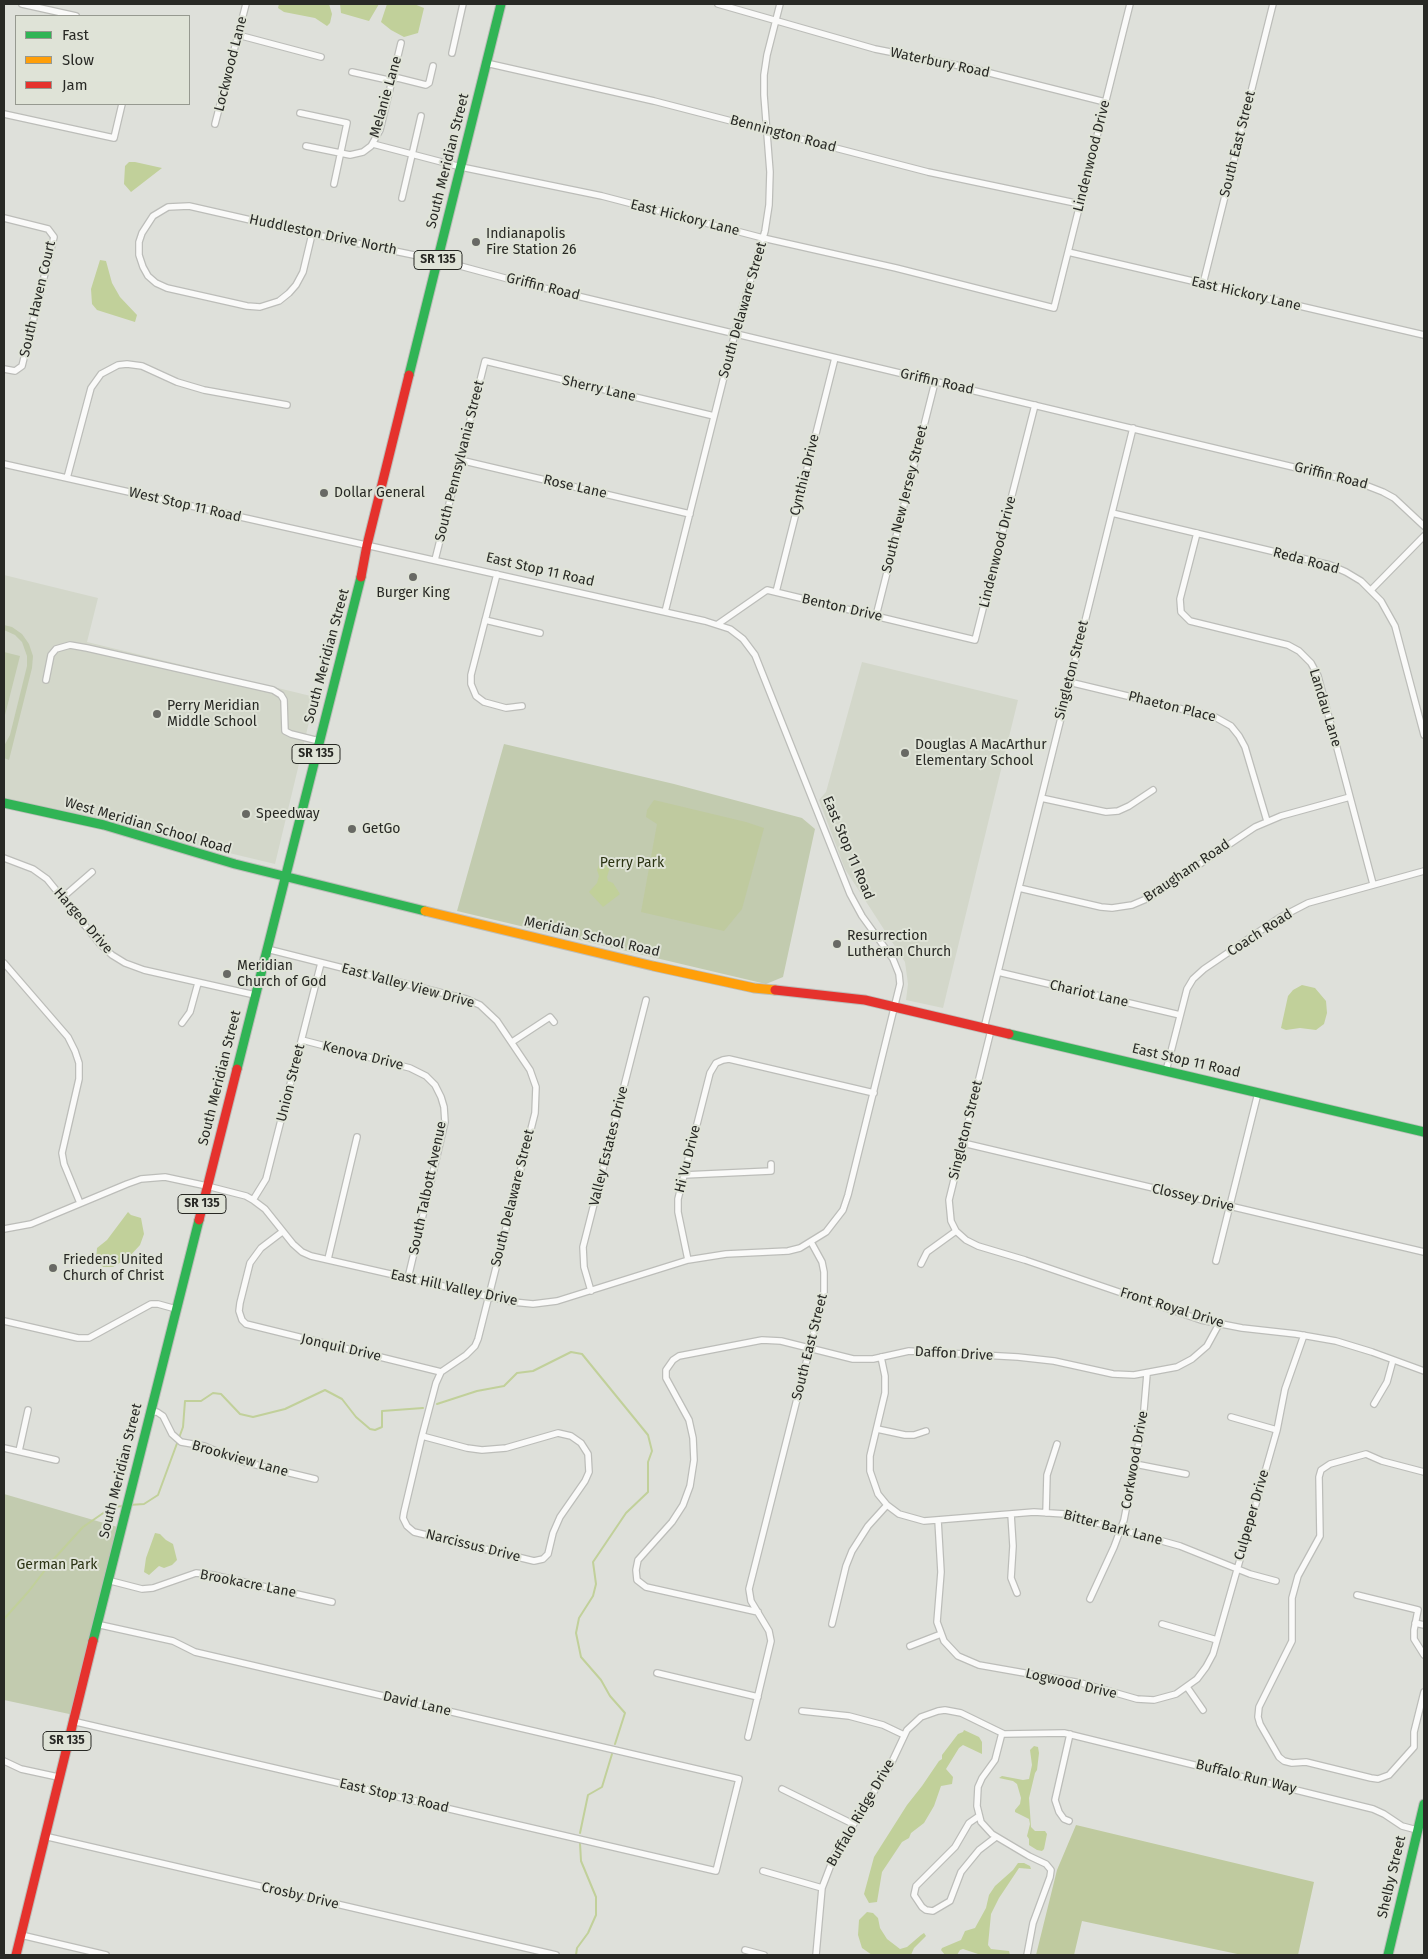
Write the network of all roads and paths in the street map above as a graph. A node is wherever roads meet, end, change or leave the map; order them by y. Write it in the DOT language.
graph roads {
  1 [pos="22,4"];
  2 [pos="246,4"];
  3 [pos="463,4"];
  4 [pos="499,4"];
  5 [pos="718,4"];
  6 [pos="780,4"];
  7 [pos="1130,4"];
  8 [pos="1272,4"];
  9 [pos="72,15"];
  10 [pos="776,20"];
  11 [pos="238,35"];
  12 [pos="401,43"];
  13 [pos="452,53"];
  14 [pos="321,57"];
  15 [pos="486,63"];
  16 [pos="433,66"];
  17 [pos="352,72"];
  18 [pos="392,80"];
  19 [pos="1106,102"];
  20 [pos="122,105"];
  21 [pos="300,113"];
  22 [pos="4,114"];
  23 [pos="421,116"];
  24 [pos="215,124"];
  25 [pos="768,130"];
  26 [pos="373,144"];
  27 [pos="306,146"];
  28 [pos="340,154"];
  29 [pos="412,154"];
  30 [pos="461,167"];
  31 [pos="334,184"];
  32 [pos="402,198"];
  33 [pos="1080,204"];
  34 [pos="4,218"];
  35 [pos="312,234"];
  36 [pos="764,238"];
  37 [pos="1068,252"];
  38 [pos="438,260"];
  39 [pos="1203,284"];
  40 [pos="1054,308"];
  41 [pos="735,333"];
  42 [pos="1424,335"];
  43 [pos="835,358"];
  44 [pos="485,361"];
  45 [pos="4,369"];
  46 [pos="935,382"];
  47 [pos="287,405"];
  48 [pos="1035,405"];
  49 [pos="714,416"];
  50 [pos="1133,428"];
  51 [pos="460,460"];
  52 [pos="4,464"];
  53 [pos="67,478"];
  54 [pos="1112,513"];
  55 [pos="690,514"];
  56 [pos="1424,526"];
  57 [pos="1197,533"];
  58 [pos="1424,536"];
  59 [pos="367,545"];
  60 [pos="435,560"];
  61 [pos="496,574"];
  62 [pos="1371,590"];
  63 [pos="776,592"];
  64 [pos="665,612"];
  65 [pos="876,616"];
  66 [pos="485,620"];
  67 [pos="718,624"];
  68 [pos="540,633"];
  69 [pos="975,640"];
  70 [pos="46,680"];
  71 [pos="1069,682"];
  72 [pos="522,706"];
  73 [pos="1424,735"];
  74 [pos="319,741"];
  75 [pos="1153,790"];
  76 [pos="1350,797"];
  77 [pos="1040,798"];
  78 [pos="4,803"];
  79 [pos="1267,821"];
  80 [pos="4,858"];
  81 [pos="1424,871"];
  82 [pos="92,872"];
  83 [pos="285,876"];
  84 [pos="1373,884"];
  85 [pos="1018,888"];
  86 [pos="62,898"];
  87 [pos="266,950"];
  88 [pos="4,963"];
  89 [pos="321,963"];
  90 [pos="998,972"];
  91 [pos="198,983"];
  92 [pos="255,995"];
  93 [pos="646,1000"];
  94 [pos="896,1007"];
  95 [pos="1180,1015"];
  96 [pos="554,1022"];
  97 [pos="182,1023"];
  98 [pos="988,1029"];
  99 [pos="302,1040"];
  100 [pos="512,1042"];
  101 [pos="1166,1071"];
  102 [pos="424,1075"];
  103 [pos="536,1087"];
  104 [pos="874,1093"];
  105 [pos="1258,1093"];
  106 [pos="1424,1132"];
  107 [pos="357,1137"];
  108 [pos="963,1143"];
  109 [pos="771,1164"];
  110 [pos="684,1175"];
  111 [pos="207,1186"];
  112 [pos="254,1200"];
  113 [pos="80,1203"];
  114 [pos="1229,1206"];
  115 [pos="4,1229"];
  116 [pos="956,1231"];
  117 [pos="282,1232"];
  118 [pos="811,1242"];
  119 [pos="1424,1252"];
  120 [pos="328,1259"];
  121 [pos="688,1260"];
  122 [pos="1216,1261"];
  123 [pos="921,1264"];
  124 [pos="408,1278"];
  125 [pos="591,1291"];
  126 [pos="489,1296"];
  127 [pos="176,1309"];
  128 [pos="4,1321"];
  129 [pos="1218,1324"];
  130 [pos="1304,1335"];
  131 [pos="810,1348"];
  132 [pos="881,1357"];
  133 [pos="1393,1360"];
  134 [pos="441,1372"];
  135 [pos="1424,1372"];
  136 [pos="1147,1374"];
  137 [pos="1374,1404"];
  138 [pos="28,1410"];
  139 [pos="150,1412"];
  140 [pos="1231,1417"];
  141 [pos="877,1429"];
  142 [pos="1277,1430"];
  143 [pos="926,1431"];
  144 [pos="422,1436"];
  145 [pos="1057,1444"];
  146 [pos="4,1448"];
  147 [pos="19,1451"];
  148 [pos="56,1460"];
  149 [pos="1135,1464"];
  150 [pos="1424,1472"];
  151 [pos="1186,1474"];
  152 [pos="314,1479"];
  153 [pos="887,1505"];
  154 [pos="1046,1513"];
  155 [pos="1011,1514"];
  156 [pos="938,1520"];
  157 [pos="1121,1530"];
  158 [pos="1237,1569"];
  159 [pos="107,1580"];
  160 [pos="1276,1582"];
  161 [pos="1016,1594"];
  162 [pos="1357,1595"];
  163 [pos="1090,1600"];
  164 [pos="332,1602"];
  165 [pos="1421,1609"];
  166 [pos="758,1612"];
  167 [pos="1415,1623"];
  168 [pos="96,1624"];
  169 [pos="832,1624"];
  170 [pos="1162,1624"];
  171 [pos="1424,1625"];
  172 [pos="940,1634"];
  173 [pos="1217,1640"];
  174 [pos="910,1646"];
  175 [pos="1424,1655"];
  176 [pos="657,1673"];
  177 [pos="1188,1687"];
  178 [pos="1424,1692"];
  179 [pos="758,1697"];
  180 [pos="1203,1710"];
  181 [pos="802,1711"];
  182 [pos="72,1721"];
  183 [pos="1002,1733"];
  184 [pos="1070,1734"];
  185 [pos="904,1735"];
  186 [pos="748,1737"];
  187 [pos="4,1761"];
  188 [pos="58,1777"];
  189 [pos="782,1789"];
  190 [pos="1424,1804"];
  191 [pos="979,1816"];
  192 [pos="1069,1821"];
  193 [pos="853,1824"];
  194 [pos="1421,1831"];
  195 [pos="44,1836"];
  196 [pos="996,1837"];
  197 [pos="716,1871"];
  198 [pos="762,1871"];
  199 [pos="822,1888"];
  200 [pos="21,1935"];
  201 [pos="746,1950"];
  202 [pos="16,1955"];
  203 [pos="106,1955"];
  204 [pos="556,1955"];
  205 [pos="764,1955"];
  206 [pos="816,1955"];
  207 [pos="1027,1955"];
  208 [pos="1388,1955"];
  1 -- 9 [label="street"];
  2 -- 11 [label="street, Lockwood Lane"];
  3 -- 13 [label="street"];
  4 -- 15 [label="main road, South Meridian Street / SR 135"];
  5 -- 10 [label="street, Waterbury Road"];
  6 -- 10 [label="street, South Delaware Street"];
  7 -- 19 [label="street, Lindenwood Drive"];
  8 -- 39 [label="street, South East Street"];
  10 -- 19 [label="street, Waterbury Road"];
  10 -- 25 [label="street, South Delaware Street"];
  11 -- 14 [label="street"];
  11 -- 24 [label="street, Lockwood Lane"];
  12 -- 18 [label="street, Melanie Lane"];
  15 -- 25 [label="street, Bennington Road"];
  15 -- 30 [label="main road, South Meridian Street / SR 135"];
  16 -- 18 [label="street"];
  17 -- 18 [label="street"];
  18 -- 26 [label="street, Melanie Lane"];
  19 -- 33 [label="street, Lindenwood Drive"];
  20 -- 22 [label="street"];
  21 -- 28 [label="street"];
  23 -- 29 [label="street"];
  25 -- 33 [label="street, Bennington Road"];
  25 -- 36 [label="street, South Delaware Street"];
  26 -- 28 [label="street, Melanie Lane"];
  26 -- 29 [label="street, East Hickory Lane"];
  27 -- 28 [label="street"];
  28 -- 31 [label="street"];
  29 -- 30 [label="street, East Hickory Lane"];
  29 -- 32 [label="street"];
  30 -- 36 [label="street, East Hickory Lane"];
  30 -- 38 [label="main road, South Meridian Street / SR 135"];
  33 -- 37 [label="street, Lindenwood Drive"];
  34 -- 45 [label="street, South Haven Court"];
  35 -- 35 [label="street, Huddleston Drive North"];
  35 -- 38 [label="street, Huddleston Drive North"];
  36 -- 40 [label="street, East Hickory Lane"];
  36 -- 41 [label="street, South Delaware Street"];
  37 -- 39 [label="street, East Hickory Lane"];
  37 -- 40 [label="street, Lindenwood Drive"];
  38 -- 41 [label="street, Griffin Road"];
  38 -- 59 [label="main road, South Meridian Street / SR 135"];
  39 -- 42 [label="street, East Hickory Lane"];
  41 -- 43 [label="street, Griffin Road"];
  41 -- 49 [label="street, South Delaware Street"];
  43 -- 46 [label="street, Griffin Road"];
  43 -- 63 [label="street, Cynthia Drive"];
  44 -- 49 [label="street, Sherry Lane"];
  44 -- 51 [label="street, South Pennsylvania Street"];
  46 -- 48 [label="street, Griffin Road"];
  46 -- 65 [label="street, South New Jersey Street"];
  47 -- 53 [label="street"];
  48 -- 50 [label="street, Griffin Road"];
  48 -- 69 [label="street, Lindenwood Drive"];
  49 -- 55 [label="street, South Delaware Street"];
  50 -- 54 [label="street, Singleton Street"];
  50 -- 56 [label="street, Griffin Road"];
  51 -- 55 [label="street, Rose Lane"];
  51 -- 60 [label="street, South Pennsylvania Street"];
  52 -- 53 [label="street, West Stop 11 Road"];
  53 -- 59 [label="street, West Stop 11 Road"];
  54 -- 57 [label="street, Reda Road"];
  54 -- 71 [label="street, Singleton Street"];
  55 -- 64 [label="street, South Delaware Street"];
  57 -- 62 [label="street, Reda Road"];
  57 -- 76 [label="street, Landau Lane"];
  58 -- 62 [label="street"];
  59 -- 60 [label="street, East Stop 11 Road"];
  59 -- 74 [label="main road, South Meridian Street / SR 135"];
  60 -- 61 [label="street, East Stop 11 Road"];
  61 -- 64 [label="street, East Stop 11 Road"];
  61 -- 66 [label="street"];
  62 -- 73 [label="street, Reda Road"];
  63 -- 65 [label="street, Benton Drive"];
  63 -- 67 [label="street"];
  64 -- 67 [label="street, East Stop 11 Road"];
  65 -- 69 [label="street, Benton Drive"];
  66 -- 68 [label="street"];
  66 -- 72 [label="street"];
  67 -- 94 [label="street, East Stop 11 Road"];
  70 -- 74 [label="street"];
  71 -- 77 [label="street, Singleton Street"];
  71 -- 79 [label="street, Phaeton Place"];
  74 -- 83 [label="main road, South Meridian Street / SR 135"];
  75 -- 77 [label="street"];
  76 -- 79 [label="street, Braugham Road"];
  76 -- 84 [label="street, Landau Lane"];
  77 -- 85 [label="street, Singleton Street"];
  78 -- 83 [label="main road, West Meridian School Road"];
  79 -- 85 [label="street, Braugham Road"];
  80 -- 86 [label="street, Hargeo Drive"];
  81 -- 84 [label="street, Coach Road"];
  82 -- 86 [label="street"];
  83 -- 87 [label="main road, South Meridian Street / SR 135"];
  83 -- 94 [label="main road, Meridian School Road"];
  84 -- 95 [label="street, Coach Road"];
  85 -- 90 [label="street, Singleton Street"];
  86 -- 91 [label="street, Hargeo Drive"];
  87 -- 89 [label="street, East Valley View Drive"];
  87 -- 92 [label="main road, South Meridian Street / SR 135"];
  88 -- 113 [label="street"];
  89 -- 99 [label="street, Union Street"];
  89 -- 100 [label="street, East Valley View Drive"];
  90 -- 95 [label="street, Chariot Lane"];
  90 -- 98 [label="street, Singleton Street"];
  91 -- 92 [label="street, Hargeo Drive"];
  91 -- 97 [label="street"];
  92 -- 111 [label="main road, South Meridian Street / SR 135"];
  93 -- 125 [label="street, Valley Estates Drive"];
  94 -- 98 [label="main road, East Stop 11 Road"];
  94 -- 104 [label="street"];
  95 -- 101 [label="street, Coach Road"];
  96 -- 100 [label="street"];
  98 -- 101 [label="main road, East Stop 11 Road"];
  98 -- 108 [label="street, Singleton Street"];
  99 -- 102 [label="street, Kenova Drive"];
  99 -- 112 [label="street, Union Street"];
  100 -- 103 [label="street, East Valley View Drive"];
  101 -- 105 [label="main road, East Stop 11 Road"];
  102 -- 124 [label="street, South Talbott Avenue"];
  103 -- 126 [label="street, South Delaware Street"];
  104 -- 110 [label="street, Hi Vu Drive"];
  104 -- 118 [label="street"];
  105 -- 106 [label="main road, East Stop 11 Road"];
  105 -- 114 [label="street"];
  107 -- 120 [label="street"];
  108 -- 114 [label="street, Clossey Drive"];
  108 -- 116 [label="street, Singleton Street"];
  109 -- 110 [label="street"];
  110 -- 121 [label="street, Hi Vu Drive"];
  111 -- 112 [label="street, East Hill Valley Drive"];
  111 -- 113 [label="street, East Hill Valley Drive"];
  111 -- 127 [label="main road, South Meridian Street / SR 135"];
  112 -- 117 [label="street, East Hill Valley Drive"];
  113 -- 115 [label="street, East Hill Valley Drive"];
  114 -- 119 [label="street, Clossey Drive"];
  114 -- 122 [label="street"];
  116 -- 123 [label="street"];
  116 -- 129 [label="street, Front Royal Drive"];
  117 -- 120 [label="street, East Hill Valley Drive"];
  117 -- 134 [label="street, Jonquil Drive"];
  118 -- 121 [label="street, East Hill Valley Drive"];
  118 -- 131 [label="street, South East Street"];
  120 -- 124 [label="street, East Hill Valley Drive"];
  121 -- 125 [label="street, East Hill Valley Drive"];
  124 -- 126 [label="street, East Hill Valley Drive"];
  125 -- 126 [label="street, East Hill Valley Drive"];
  126 -- 134 [label="street, South Delaware Street"];
  127 -- 128 [label="street"];
  127 -- 139 [label="main road, South Meridian Street / SR 135"];
  129 -- 130 [label="street, Front Royal Drive"];
  129 -- 136 [label="street, Daffon Drive"];
  130 -- 133 [label="street, Front Royal Drive"];
  130 -- 142 [label="street, Culpeper Drive"];
  131 -- 132 [label="street, Daffon Drive"];
  131 -- 166 [label="street, South East Street"];
  131 -- 166 [label="street, Daffon Drive"];
  132 -- 136 [label="street, Daffon Drive"];
  132 -- 141 [label="street"];
  133 -- 135 [label="street, Front Royal Drive"];
  133 -- 137 [label="street"];
  134 -- 144 [label="street"];
  136 -- 149 [label="street, Corkwood Drive"];
  138 -- 147 [label="street"];
  139 -- 152 [label="street, Brookview Lane"];
  139 -- 159 [label="main road, South Meridian Street / SR 135"];
  140 -- 142 [label="street"];
  141 -- 143 [label="street"];
  141 -- 153 [label="street"];
  142 -- 158 [label="street, Culpeper Drive"];
  144 -- 144 [label="street, Narcissus Drive"];
  145 -- 154 [label="street"];
  146 -- 147 [label="street"];
  147 -- 148 [label="street"];
  149 -- 151 [label="street"];
  149 -- 157 [label="street, Corkwood Drive"];
  150 -- 178 [label="street"];
  153 -- 156 [label="street, Bitter Bark Lane"];
  153 -- 169 [label="street"];
  154 -- 155 [label="street, Bitter Bark Lane"];
  154 -- 157 [label="street, Bitter Bark Lane"];
  155 -- 156 [label="street, Bitter Bark Lane"];
  155 -- 161 [label="street"];
  156 -- 172 [label="street"];
  157 -- 158 [label="street, Bitter Bark Lane"];
  157 -- 163 [label="street, Corkwood Drive"];
  158 -- 160 [label="street, Bitter Bark Lane"];
  158 -- 173 [label="street, Culpeper Drive"];
  159 -- 164 [label="street, Brookacre Lane"];
  159 -- 168 [label="main road, South Meridian Street / SR 135"];
  162 -- 165 [label="street"];
  165 -- 167 [label="street"];
  166 -- 179 [label="street, South East Street"];
  167 -- 171 [label="street"];
  167 -- 175 [label="street"];
  168 -- 182 [label="main road, South Meridian Street / SR 135"];
  168 -- 197 [label="street, David Lane"];
  170 -- 173 [label="street"];
  172 -- 174 [label="street"];
  172 -- 177 [label="street, Logwood Drive"];
  173 -- 177 [label="street, Culpeper Drive"];
  176 -- 179 [label="street"];
  177 -- 180 [label="street"];
  179 -- 186 [label="street, South East Street"];
  181 -- 185 [label="street"];
  182 -- 188 [label="main road, South Meridian Street / SR 135"];
  182 -- 197 [label="street, East Stop 13 Road"];
  183 -- 184 [label="street, Buffalo Run Way"];
  183 -- 185 [label="street, Buffalo Ridge Drive"];
  183 -- 191 [label="street"];
  184 -- 192 [label="street"];
  184 -- 194 [label="street, Buffalo Run Way"];
  185 -- 193 [label="street, Buffalo Ridge Drive"];
  187 -- 188 [label="street"];
  188 -- 195 [label="main road, South Meridian Street / SR 135"];
  189 -- 193 [label="street"];
  190 -- 194 [label="main road, Shelby Street"];
  191 -- 196 [label="street"];
  191 -- 196 [label="street"];
  193 -- 199 [label="street, Buffalo Ridge Drive"];
  194 -- 208 [label="main road, Shelby Street"];
  195 -- 200 [label="main road, South Meridian Street / SR 135"];
  195 -- 204 [label="street, Crosby Drive"];
  196 -- 207 [label="street"];
  198 -- 199 [label="street"];
  199 -- 206 [label="street, Buffalo Ridge Drive"];
  200 -- 202 [label="main road, South Meridian Street / SR 135"];
  200 -- 203 [label="street"];
  201 -- 205 [label="street"];
}
